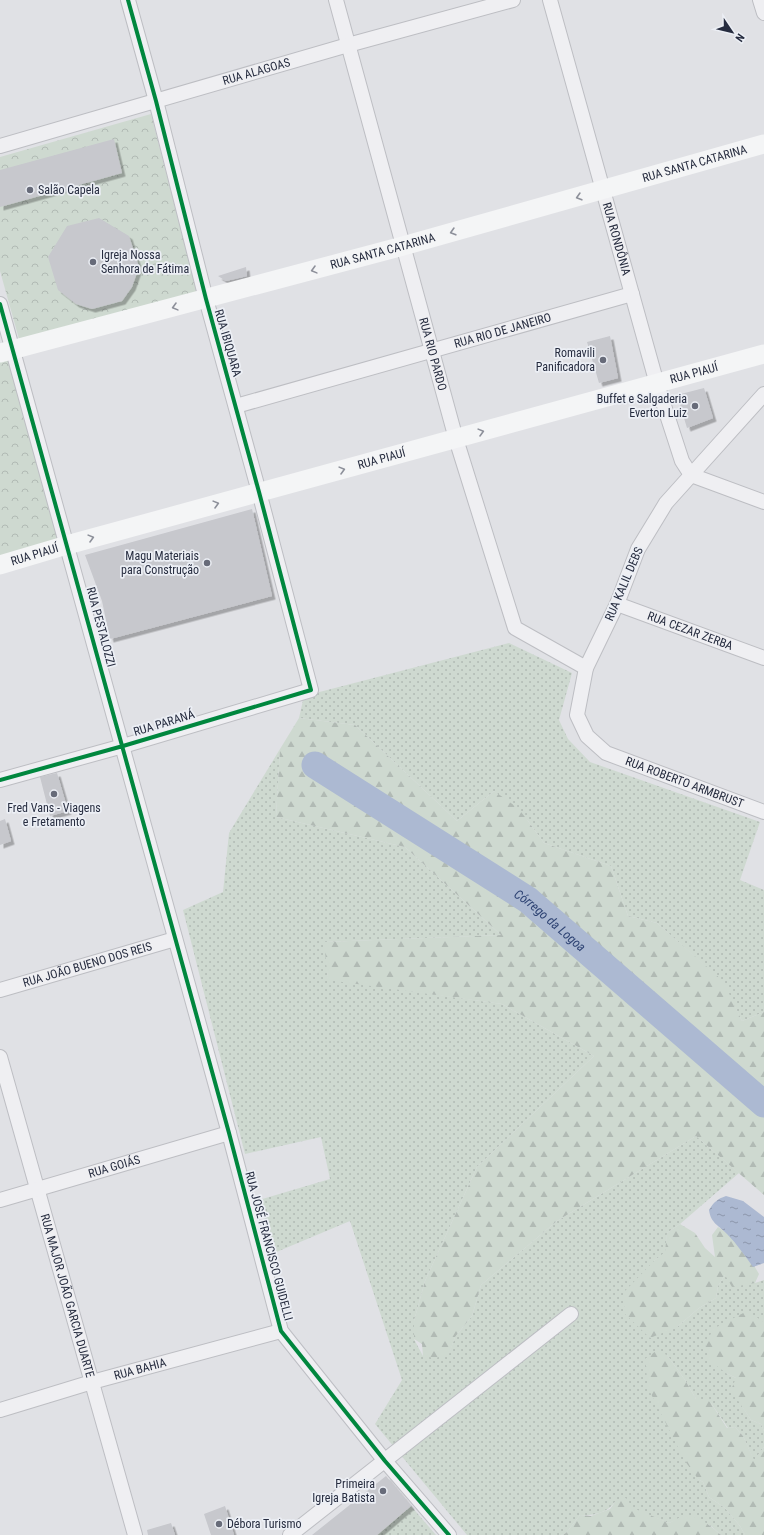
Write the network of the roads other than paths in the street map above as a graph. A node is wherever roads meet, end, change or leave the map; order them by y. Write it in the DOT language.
graph roads {
  1 [pos="128,0"];
  2 [pos="336,0"];
  3 [pos="513,0"];
  4 [pos="550,0"];
  5 [pos="760,0"];
  6 [pos="764,13"];
  7 [pos="348,45"];
  8 [pos="156,101"];
  9 [pos="764,144"];
  10 [pos="0,146"];
  11 [pos="603,190"];
  12 [pos="403,246"];
  13 [pos="632,294"];
  14 [pos="206,299"];
  15 [pos="0,304"];
  16 [pos="432,351"];
  17 [pos="6,352"];
  18 [pos="764,354"];
  19 [pos="657,384"];
  20 [pos="764,394"];
  21 [pos="236,406"];
  22 [pos="456,438"];
  23 [pos="691,475"];
  24 [pos="259,492"];
  25 [pos="764,502"];
  26 [pos="68,545"];
  27 [pos="0,565"];
  28 [pos="617,604"];
  29 [pos="764,658"];
  30 [pos="586,668"];
  31 [pos="311,690"];
  32 [pos="123,746"];
  33 [pos="606,753"];
  34 [pos="0,780"];
  35 [pos="764,812"];
  36 [pos="175,939"];
  37 [pos="180,957"];
  38 [pos="0,990"];
  39 [pos="0,1057"];
  40 [pos="229,1133"];
  41 [pos="38,1189"];
  42 [pos="0,1200"];
  43 [pos="571,1314"];
  44 [pos="281,1331"];
  45 [pos="92,1382"];
  46 [pos="0,1410"];
  47 [pos="385,1461"];
  48 [pos="135,1535"];
  49 [pos="290,1535"];
  50 [pos="449,1535"];
  1 -- 8 [label="street, RUA IBIQUARA"];
  2 -- 7 [label="street, RUA RIO PARDO"];
  3 -- 7 [label="street, RUA ALAGOAS"];
  4 -- 11 [label="street, RUA RONDÔNIA"];
  5 -- 6 [label="street"];
  7 -- 8 [label="street, RUA ALAGOAS"];
  7 -- 12 [label="street, RUA RIO PARDO"];
  8 -- 10 [label="street, RUA ALAGOAS"];
  8 -- 14 [label="street, RUA IBIQUARA"];
  9 -- 11 [label="main road, RUA SANTA CATARINA"];
  11 -- 12 [label="main road, RUA SANTA CATARINA, one-way"];
  11 -- 13 [label="street, RUA RONDÔNIA"];
  12 -- 14 [label="main road, RUA SANTA CATARINA, one-way"];
  12 -- 16 [label="street, RUA RIO PARDO"];
  13 -- 16 [label="street, RUA RIO DE JANEIRO"];
  13 -- 19 [label="street, RUA RONDÔNIA"];
  14 -- 17 [label="main road, RUA SANTA CATARINA, one-way"];
  14 -- 21 [label="street, RUA IBIQUARA"];
  15 -- 17 [label="street, RUA PESTALOZZI"];
  16 -- 21 [label="street, RUA RIO DE JANEIRO"];
  16 -- 22 [label="street, RUA RIO PARDO"];
  17 -- 26 [label="street, RUA PESTALOZZI"];
  18 -- 19 [label="main road, RUA PIAUÍ"];
  22 -- 19 [label="main road, RUA PIAUÍ, one-way"];
  19 -- 23 [label="street, RUA RONDÔNIA"];
  20 -- 23 [label="street, RUA KALIL DEBS"];
  21 -- 24 [label="street, RUA IBIQUARA"];
  24 -- 22 [label="main road, RUA PIAUÍ, one-way"];
  22 -- 30 [label="street, RUA RIO PARDO"];
  23 -- 25 [label="street"];
  23 -- 28 [label="street, RUA KALIL DEBS"];
  26 -- 24 [label="main road, RUA PIAUÍ, one-way"];
  24 -- 31 [label="street, RUA IBIQUARA"];
  26 -- 27 [label="main road, RUA PIAUÍ"];
  26 -- 32 [label="street, RUA PESTALOZZI"];
  28 -- 29 [label="street, RUA CEZAR ZERBA"];
  28 -- 30 [label="street, RUA KALIL DEBS"];
  30 -- 33 [label="street, RUA KALIL DEBS"];
  31 -- 32 [label="street, RUA PARANÁ"];
  32 -- 34 [label="street, RUA PARANÁ"];
  32 -- 36 [label="street, RUA PESTALOZZI"];
  33 -- 35 [label="street, RUA ROBERTO ARMBRUST"];
  36 -- 37 [label="street, RUA PESTALOZZI"];
  36 -- 38 [label="street, RUA JOÃO BUENO DOS REIS"];
  37 -- 40 [label="street, RUA JOSÉ FRANCISCO GUIDELLI"];
  39 -- 41 [label="street, RUA MAJOR JOÃO GARCIA DUARTE"];
  40 -- 41 [label="street, RUA GOIÁS"];
  40 -- 44 [label="street, RUA JOSÉ FRANCISCO GUIDELLI"];
  41 -- 42 [label="street, RUA GOIÁS"];
  41 -- 45 [label="street, RUA MAJOR JOÃO GARCIA DUARTE"];
  43 -- 47 [label="street"];
  44 -- 45 [label="street, RUA BAHIA"];
  44 -- 47 [label="street, RUA JOSÉ FRANCISCO GUIDELLI"];
  45 -- 46 [label="street, RUA BAHIA"];
  45 -- 48 [label="street, RUA MAJOR JOÃO GARCIA DUARTE"];
  47 -- 49 [label="street"];
  47 -- 50 [label="street, RUA JOSÉ FRANCISCO GUIDELLI"];
}
